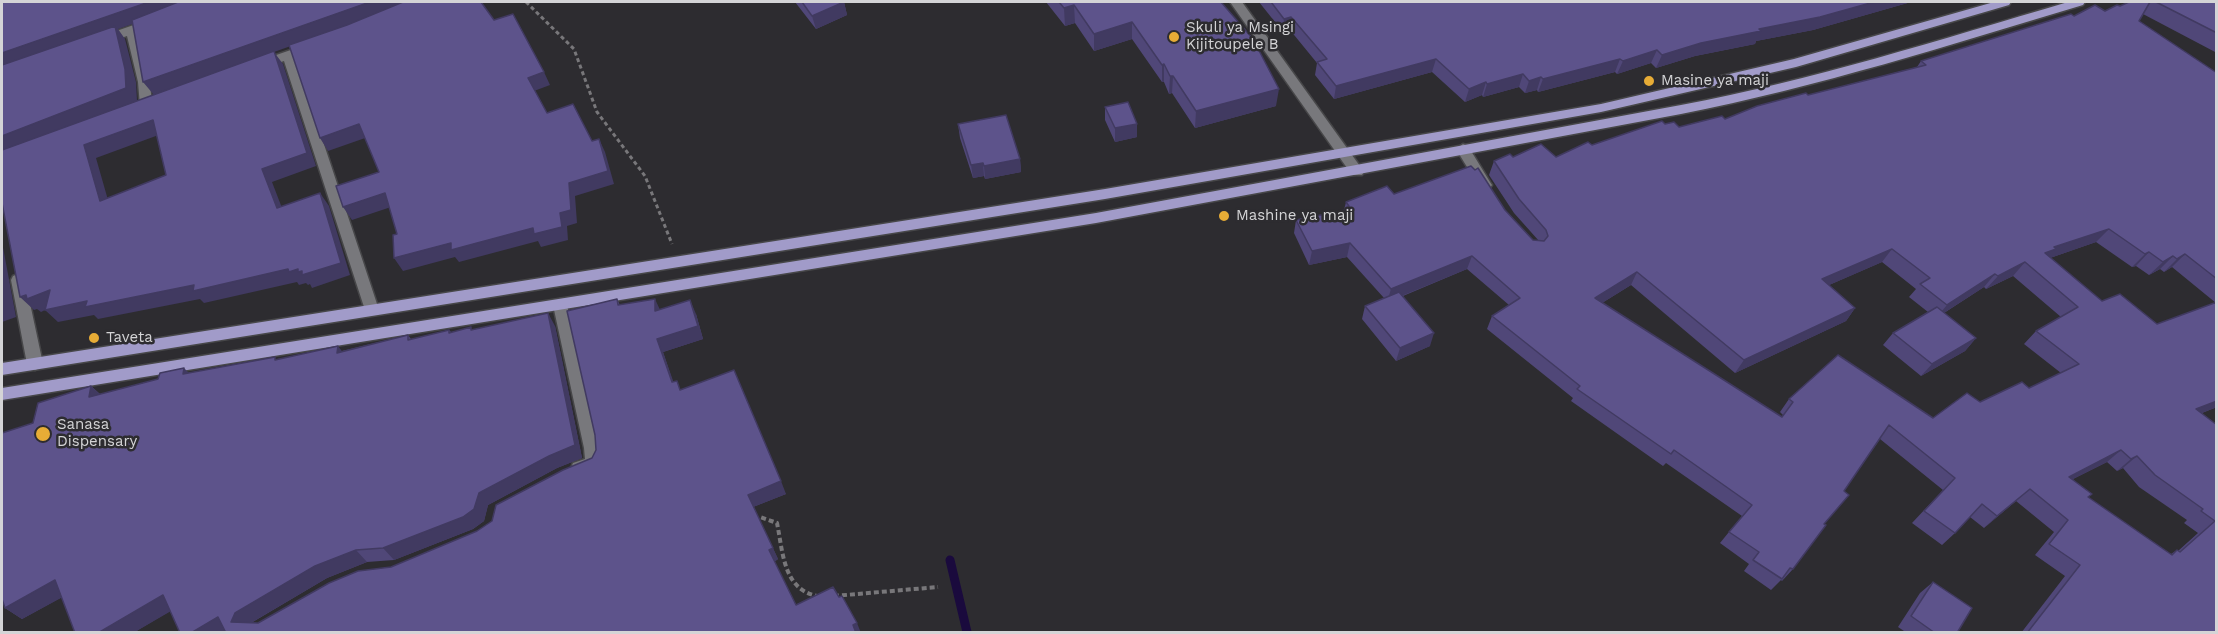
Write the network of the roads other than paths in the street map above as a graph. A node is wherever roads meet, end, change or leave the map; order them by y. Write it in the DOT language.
graph roads {
  1 [pos="1236,2"];
  2 [pos="2005,2"];
  3 [pos="2079,2"];
  4 [pos="161,20"];
  5 [pos="132,30"];
  6 [pos="93,43"];
  7 [pos="319,44"];
  8 [pos="288,55"];
  9 [pos="247,70"];
  10 [pos="163,99"];
  11 [pos="1463,149"];
  12 [pos="1343,153"];
  13 [pos="1357,172"];
  14 [pos="1491,193"];
  15 [pos="15,262"];
  16 [pos="560,304"];
  17 [pos="372,310"];
  18 [pos="35,364"];
  19 [pos="2,369"];
  20 [pos="2,394"];
  21 [pos="564,475"];
  1 -- 12 [label="street"];
  2 -- 12 [label="main road"];
  3 -- 11 [label="main road"];
  4 -- 5 [label="street"];
  5 -- 6 [label="street"];
  5 -- 10 [label="street"];
  7 -- 8 [label="street"];
  8 -- 9 [label="street"];
  8 -- 17 [label="street"];
  11 -- 13 [label="main road"];
  11 -- 14 [label="street"];
  12 -- 13 [label="street"];
  12 -- 17 [label="main road"];
  13 -- 16 [label="main road"];
  15 -- 18 [label="street"];
  16 -- 20 [label="main road"];
  16 -- 21 [label="street"];
  17 -- 18 [label="main road"];
  18 -- 19 [label="main road"];
}
